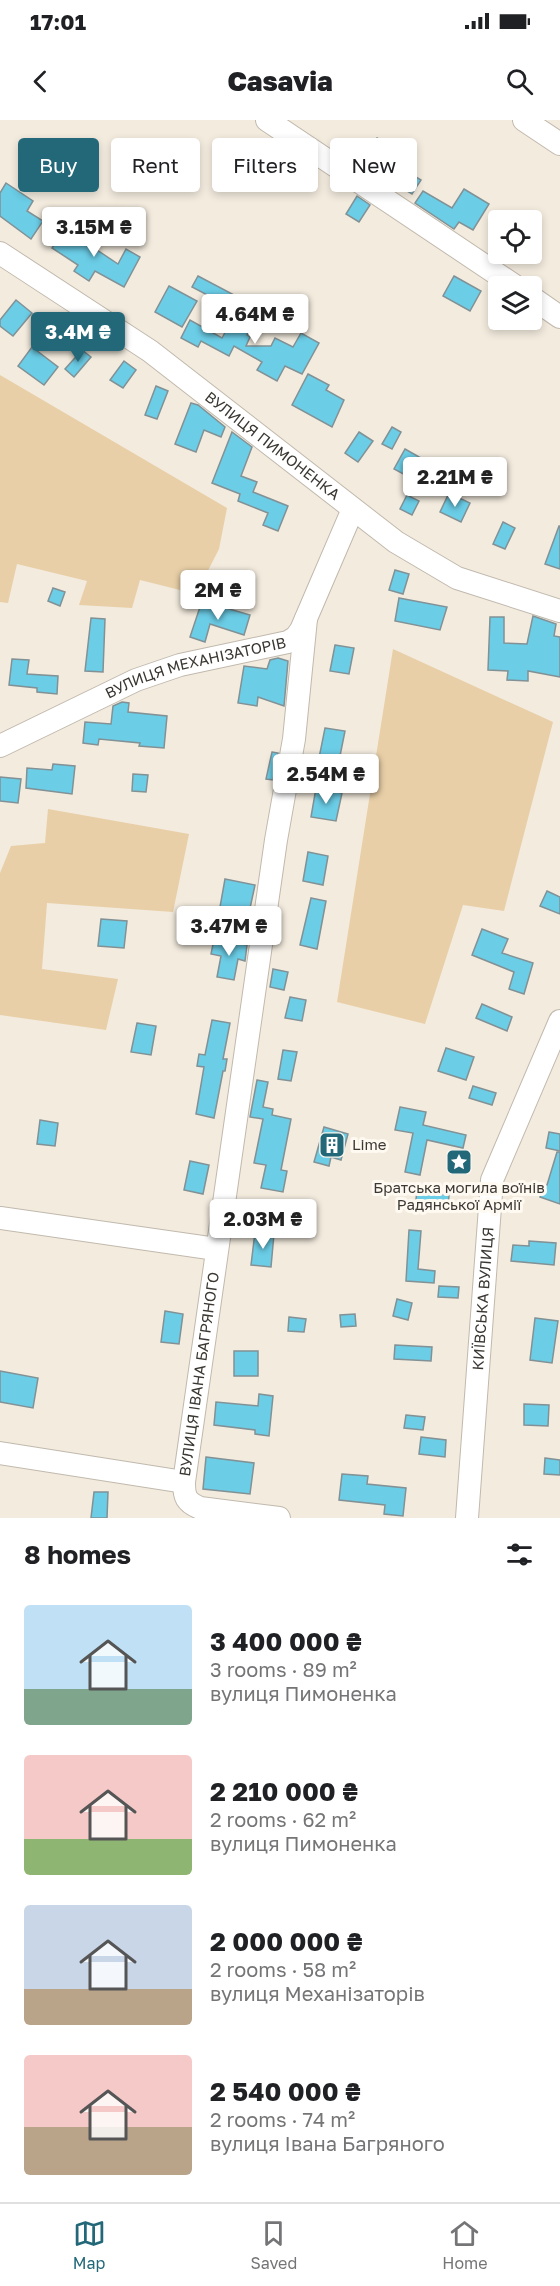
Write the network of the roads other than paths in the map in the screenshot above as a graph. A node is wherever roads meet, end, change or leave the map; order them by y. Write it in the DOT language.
graph roads {
  1 [pos="267,120"];
  2 [pos="524,120"];
  3 [pos="560,144"];
  4 [pos="0,253"];
  5 [pos="500,276"];
  6 [pos="542,305"];
  7 [pos="560,317"];
  8 [pos="353,509"];
  9 [pos="560,610"];
  10 [pos="306,619"];
  11 [pos="275,646"];
  12 [pos="302,655"];
  13 [pos="0,746"];
  14 [pos="560,1021"];
  15 [pos="0,1218"];
  16 [pos="216,1249"];
  17 [pos="0,1453"];
  18 [pos="184,1482"];
  19 [pos="279,1518"];
  20 [pos="467,1518"];
  1 -- 5 [label="street"];
  2 -- 3 [label="street"];
  4 -- 8 [label="street, ВУЛИЦЯ ПИМОНЕНКА"];
  6 -- 7 [label="street"];
  8 -- 9 [label="street, ВУЛИЦЯ ПИМОНЕНКА"];
  8 -- 10 [label="street, ВУЛИЦЯ МЕХАНІЗАТОРІВ"];
  10 -- 11 [label="street, ВУЛИЦЯ МЕХАНІЗАТОРІВ"];
  10 -- 12 [label="street, ВУЛИЦЯ ІВАНА БАГРЯНОГО"];
  11 -- 12 [label="street"];
  11 -- 13 [label="street, ВУЛИЦЯ МЕХАНІЗАТОРІВ"];
  12 -- 16 [label="street, ВУЛИЦЯ ІВАНА БАГРЯНОГО"];
  14 -- 20 [label="street, КИЇВСЬКА ВУЛИЦЯ"];
  15 -- 16 [label="street"];
  16 -- 18 [label="street, ВУЛИЦЯ ІВАНА БАГРЯНОГО"];
  17 -- 18 [label="street"];
  18 -- 19 [label="street, ВУЛИЦЯ ІВАНА БАГРЯНОГО"];
}
